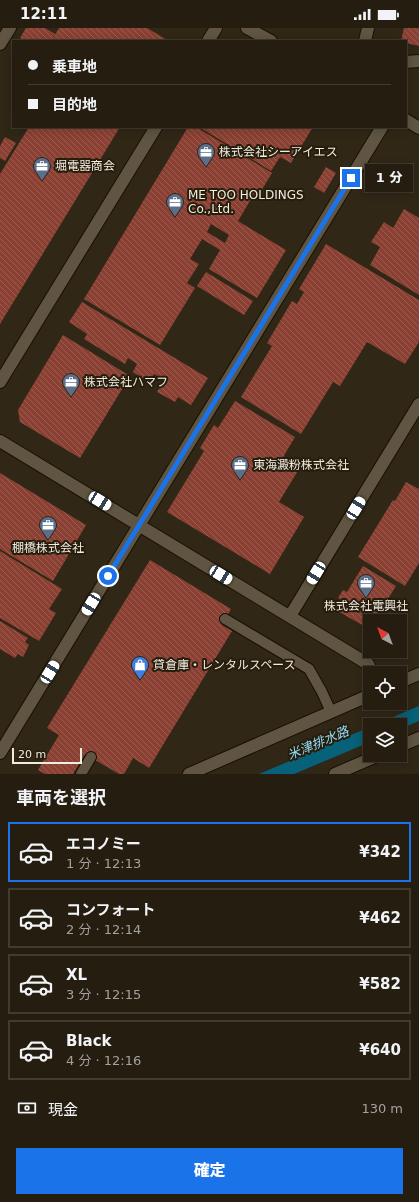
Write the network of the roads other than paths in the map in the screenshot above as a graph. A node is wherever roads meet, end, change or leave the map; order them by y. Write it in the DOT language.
graph roads {
  1 [pos="10,28"];
  2 [pos="216,28"];
  3 [pos="247,28"];
  4 [pos="368,28"];
  5 [pos="209,40"];
  6 [pos="269,40"];
  7 [pos="365,40"];
  8 [pos="0,44"];
  9 [pos="419,61"];
  10 [pos="407,62"];
  11 [pos="407,121"];
  12 [pos="155,128"];
  13 [pos="381,128"];
  14 [pos="419,128"];
  15 [pos="0,382"];
  16 [pos="419,404"];
  17 [pos="0,441"];
  18 [pos="139,525"];
  19 [pos="290,616"];
  20 [pos="225,619"];
  21 [pos="369,666"];
  22 [pos="419,674"];
  23 [pos="407,679"];
  24 [pos="363,698"];
  25 [pos="331,712"];
  26 [pos="419,738"];
  27 [pos="407,743"];
  28 [pos="0,754"];
  29 [pos="91,757"];
  30 [pos="363,762"];
  31 [pos="81,774"];
  32 [pos="189,774"];
  33 [pos="335,774"];
  1 -- 8 [label="street"];
  2 -- 5 [label="street"];
  3 -- 6 [label="street"];
  4 -- 7 [label="street"];
  9 -- 10 [label="street"];
  11 -- 14 [label="street"];
  12 -- 15 [label="street"];
  13 -- 18 [label="street"];
  16 -- 19 [label="street"];
  17 -- 18 [label="street"];
  18 -- 19 [label="street"];
  18 -- 28 [label="street"];
  19 -- 21 [label="street"];
  20 -- 25 [label="lane"];
  22 -- 23 [label="street"];
  24 -- 25 [label="street"];
  25 -- 32 [label="street"];
  26 -- 27 [label="street"];
  29 -- 31 [label="lane"];
  30 -- 33 [label="street"];
}
